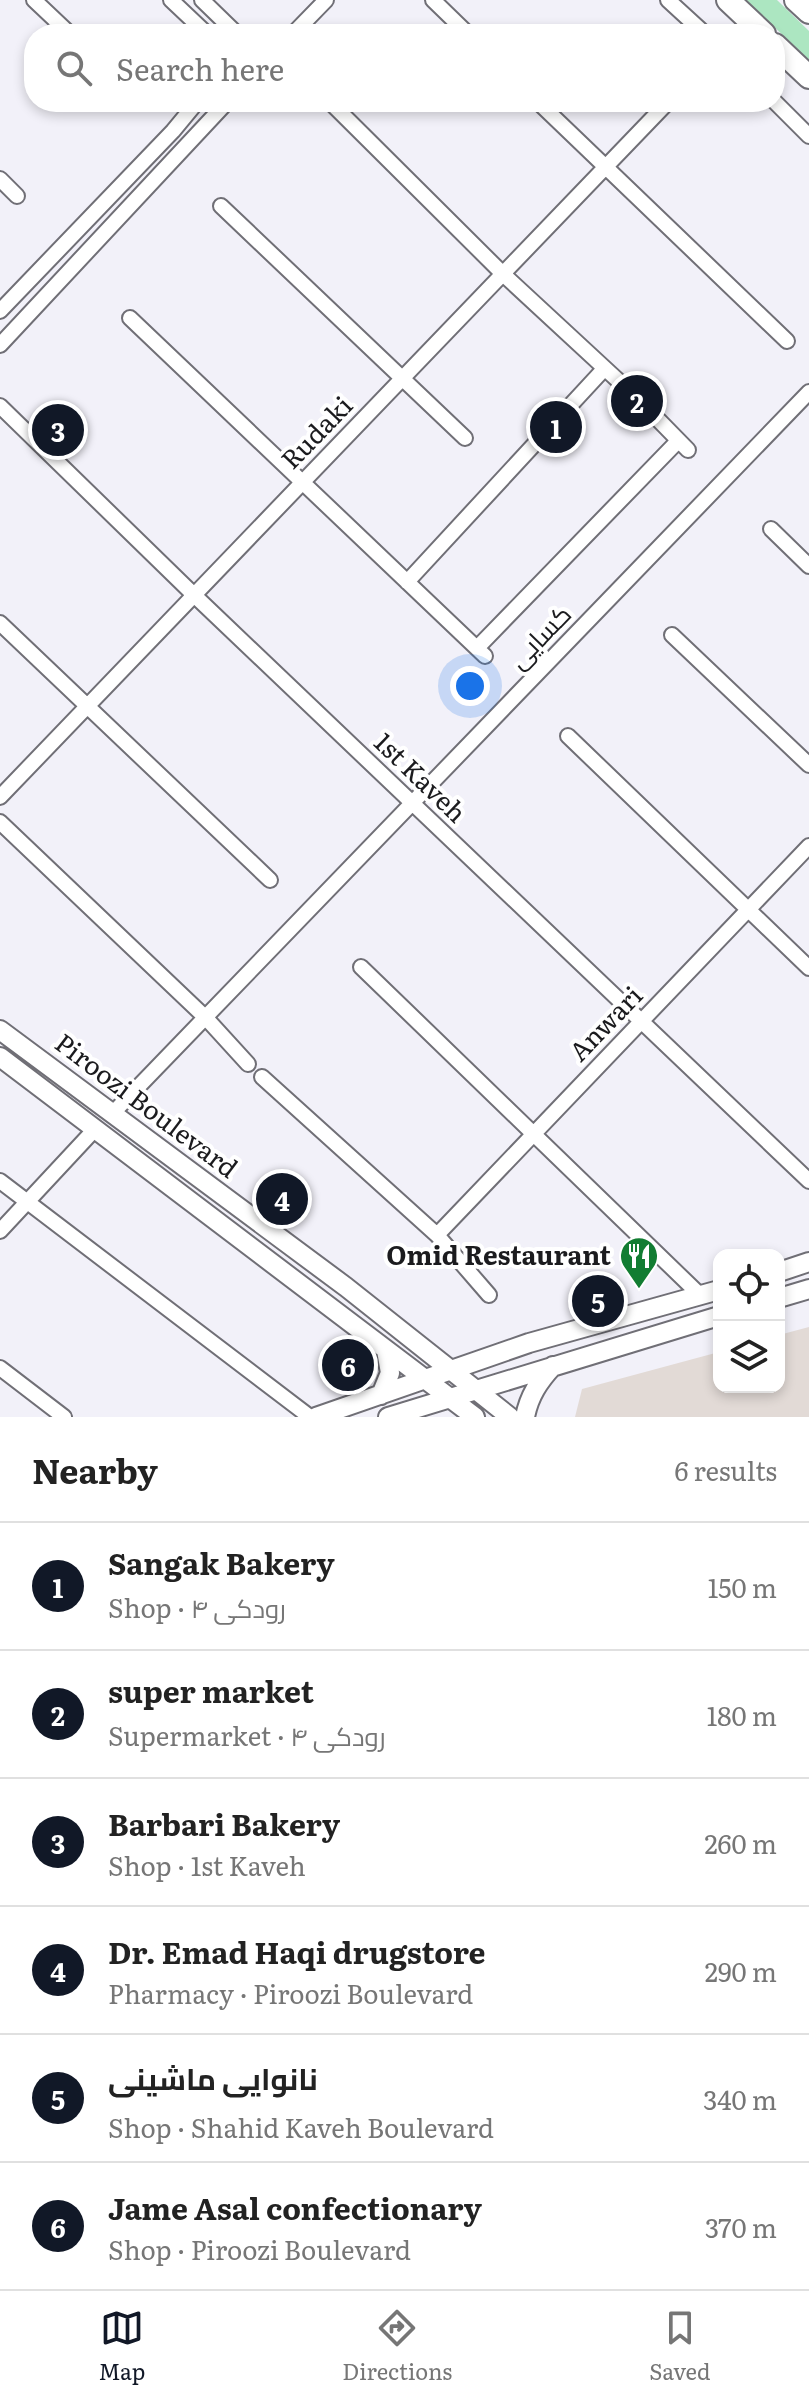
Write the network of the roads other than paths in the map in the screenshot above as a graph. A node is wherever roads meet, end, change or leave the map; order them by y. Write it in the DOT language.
graph roads {
  1 [pos="34,0"];
  2 [pos="171,0"];
  3 [pos="202,0"];
  4 [pos="326,0"];
  5 [pos="433,0"];
  6 [pos="668,0"];
  7 [pos="728,0"];
  8 [pos="796,0"];
  9 [pos="809,12"];
  10 [pos="59,24"];
  11 [pos="196,24"];
  12 [pos="227,24"];
  13 [pos="303,24"];
  14 [pos="458,24"];
  15 [pos="694,24"];
  16 [pos="753,24"];
  17 [pos="785,54"];
  18 [pos="809,77"];
  19 [pos="189,112"];
  20 [pos="218,112"];
  21 [pos="340,112"];
  22 [pos="548,112"];
  23 [pos="658,112"];
  24 [pos="785,112"];
  25 [pos="809,136"];
  26 [pos="605,167"];
  27 [pos="0,179"];
  28 [pos="17,196"];
  29 [pos="221,206"];
  30 [pos="93,214"];
  31 [pos="108,229"];
  32 [pos="503,274"];
  33 [pos="0,311"];
  34 [pos="130,318"];
  35 [pos="787,341"];
  36 [pos="0,345"];
  37 [pos="604,369"];
  38 [pos="403,378"];
  39 [pos="809,392"];
  40 [pos="0,406"];
  41 [pos="465,438"];
  42 [pos="303,482"];
  43 [pos="771,529"];
  44 [pos="809,566"];
  45 [pos="407,582"];
  46 [pos="194,595"];
  47 [pos="0,623"];
  48 [pos="672,635"];
  49 [pos="88,706"];
  50 [pos="568,736"];
  51 [pos="809,765"];
  52 [pos="0,797"];
  53 [pos="412,804"];
  54 [pos="0,822"];
  55 [pos="809,846"];
  56 [pos="270,880"];
  57 [pos="748,910"];
  58 [pos="361,967"];
  59 [pos="809,968"];
  60 [pos="206,1018"];
  61 [pos="641,1021"];
  62 [pos="0,1030"];
  63 [pos="0,1057"];
  64 [pos="248,1064"];
  65 [pos="262,1077"];
  66 [pos="112,1114"];
  67 [pos="96,1128"];
  68 [pos="534,1134"];
  69 [pos="0,1181"];
  70 [pos="809,1181"];
  71 [pos="27,1202"];
  72 [pos="0,1231"];
  73 [pos="437,1235"];
  74 [pos="809,1262"];
  75 [pos="785,1270"];
  76 [pos="809,1289"];
  77 [pos="710,1293"];
  78 [pos="489,1295"];
  79 [pos="785,1296"];
  80 [pos="713,1318"];
  81 [pos="386,1350"];
  82 [pos="553,1366"];
  83 [pos="0,1368"];
  84 [pos="450,1370"];
  85 [pos="425,1379"];
  86 [pos="476,1390"];
  87 [pos="381,1395"];
  88 [pos="450,1398"];
  89 [pos="64,1417"];
  90 [pos="313,1417"];
  91 [pos="388,1417"];
  92 [pos="475,1417"];
  93 [pos="510,1417"];
  94 [pos="525,1417"];
  1 -- 10 [label="street"];
  2 -- 11 [label="street"];
  3 -- 12 [label="street"];
  4 -- 13 [label="street"];
  5 -- 14 [label="street"];
  6 -- 15 [label="street"];
  7 -- 16 [label="highway"];
  8 -- 9 [label="highway"];
  17 -- 18 [label="highway"];
  19 -- 30 [label="street"];
  20 -- 31 [label="street"];
  21 -- 32 [label="street"];
  22 -- 26 [label="street"];
  23 -- 26 [label="street, Rudaki"];
  24 -- 25 [label="street"];
  26 -- 32 [label="street, Rudaki"];
  26 -- 35 [label="street"];
  27 -- 28 [label="street"];
  29 -- 38 [label="street"];
  30 -- 31 [label="street"];
  30 -- 33 [label="street"];
  31 -- 36 [label="street"];
  32 -- 37 [label="street"];
  32 -- 38 [label="street, Rudaki"];
  34 -- 42 [label="street"];
  37 -- 45 [label="street"];
  37 -- 45 [label="street"];
  38 -- 41 [label="street"];
  38 -- 42 [label="street, Rudaki"];
  39 -- 53 [label="street, کسایی"];
  40 -- 46 [label="street, 1st Kaveh"];
  42 -- 45 [label="street"];
  42 -- 46 [label="street, Rudaki"];
  43 -- 44 [label="street"];
  46 -- 49 [label="street, Rudaki"];
  46 -- 53 [label="street, 1st Kaveh"];
  47 -- 49 [label="street"];
  48 -- 51 [label="street"];
  49 -- 52 [label="street, Rudaki"];
  49 -- 56 [label="street"];
  50 -- 57 [label="street"];
  53 -- 60 [label="street, کسایی"];
  53 -- 61 [label="street, 1st Kaveh"];
  54 -- 60 [label="street"];
  55 -- 57 [label="street, Anwari"];
  57 -- 59 [label="street"];
  57 -- 61 [label="street, Anwari"];
  58 -- 68 [label="street"];
  60 -- 64 [label="street"];
  60 -- 66 [label="street, کسایی"];
  61 -- 68 [label="street, Anwari"];
  61 -- 70 [label="street, 1st Kaveh"];
  62 -- 66 [label="main road, Piroozi Boulevard"];
  63 -- 67 [label="main road, Piroozi Boulevard"];
  65 -- 73 [label="street"];
  66 -- 84 [label="main road, Piroozi Boulevard"];
  67 -- 71 [label="street"];
  67 -- 81 [label="main road, Piroozi Boulevard"];
  68 -- 73 [label="street, Anwari"];
  68 -- 77 [label="street"];
  69 -- 71 [label="street"];
  71 -- 72 [label="street"];
  71 -- 90 [label="street"];
  73 -- 78 [label="street"];
  74 -- 75 [label="main road"];
  76 -- 79 [label="main road"];
  77 -- 84 [label="main road"];
  80 -- 82 [label="main road"];
  81 -- 85 [label="main road, Piroozi Boulevard"];
  81 -- 87 [label="main road"];
  82 -- 86 [label="main road"];
  82 -- 94 [label="main road"];
  83 -- 89 [label="street"];
  84 -- 85 [label="main road"];
  84 -- 86 [label="main road, Piroozi Boulevard"];
  85 -- 87 [label="main road"];
  85 -- 88 [label="main road, Piroozi Boulevard"];
  86 -- 88 [label="main road"];
  86 -- 93 [label="main road"];
  87 -- 90 [label="main road"];
  88 -- 91 [label="main road"];
  88 -- 92 [label="main road"];
}
